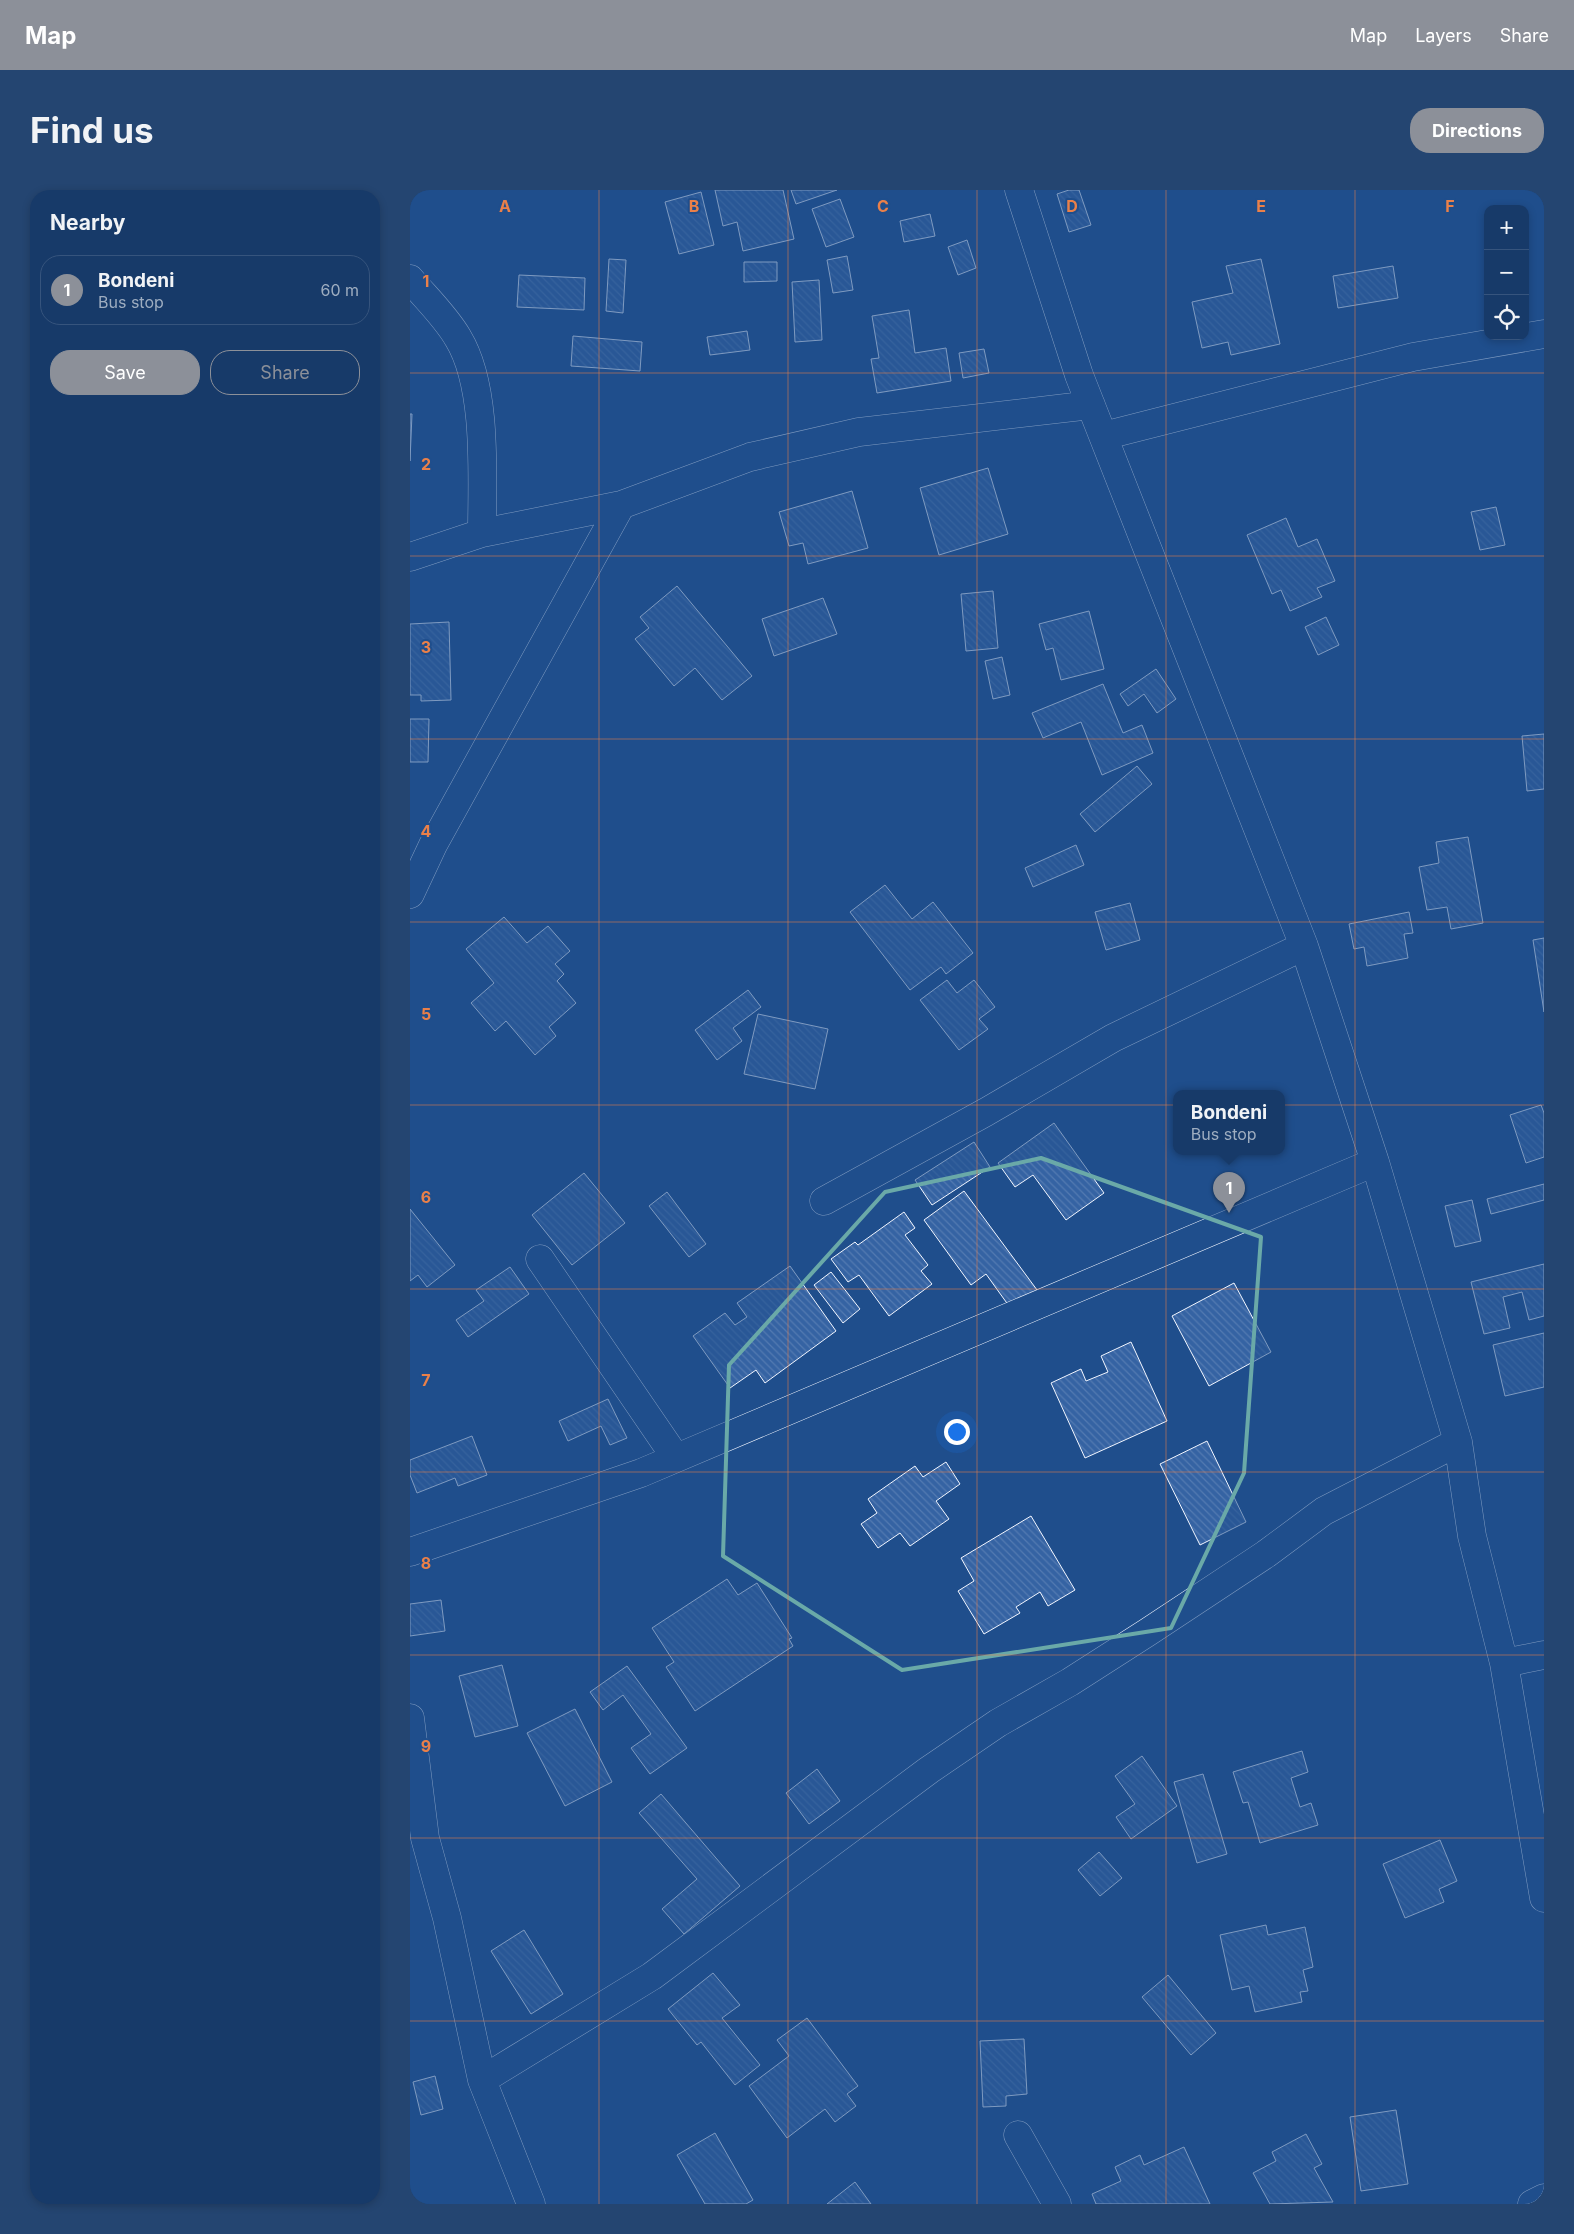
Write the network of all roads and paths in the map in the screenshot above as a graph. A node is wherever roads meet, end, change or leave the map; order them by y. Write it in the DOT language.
graph roads {
  1 [pos="1020,190"];
  2 [pos="410,279"];
  3 [pos="1544,334"];
  4 [pos="1091,405"];
  5 [pos="1103,436"];
  6 [pos="622,505"];
  7 [pos="482,533"];
  8 [pos="410,558"];
  9 [pos="410,894"];
  10 [pos="1304,946"];
  11 [pos="1375,1162"];
  12 [pos="824,1201"];
  13 [pos="540,1259"];
  14 [pos="1458,1442"];
  15 [pos="676,1458"];
  16 [pos="410,1552"];
  17 [pos="1544,1655"];
  18 [pos="1504,1663"];
  19 [pos="410,1718"];
  20 [pos="417,1838"];
  21 [pos="1544,1898"];
  22 [pos="482,2080"];
  23 [pos="1018,2135"];
  24 [pos="1544,2198"];
  25 [pos="531,2204"];
  26 [pos="1057,2204"];
  27 [pos="1532,2204"];
  1 -- 4 [label="street"];
  2 -- 7 [label="street"];
  3 -- 5 [label="street"];
  4 -- 5 [label="street"];
  4 -- 6 [label="street"];
  5 -- 10 [label="street"];
  6 -- 7 [label="street"];
  6 -- 9 [label="street"];
  7 -- 8 [label="street"];
  10 -- 11 [label="street"];
  10 -- 12 [label="street"];
  11 -- 14 [label="street"];
  11 -- 15 [label="street"];
  13 -- 15 [label="street"];
  14 -- 18 [label="street"];
  14 -- 22 [label="street"];
  15 -- 16 [label="street"];
  17 -- 18 [label="street"];
  18 -- 21 [label="street"];
  19 -- 20 [label="street"];
  20 -- 22 [label="street"];
  22 -- 25 [label="street"];
  23 -- 26 [label="street"];
  24 -- 27 [label="street"];
}
